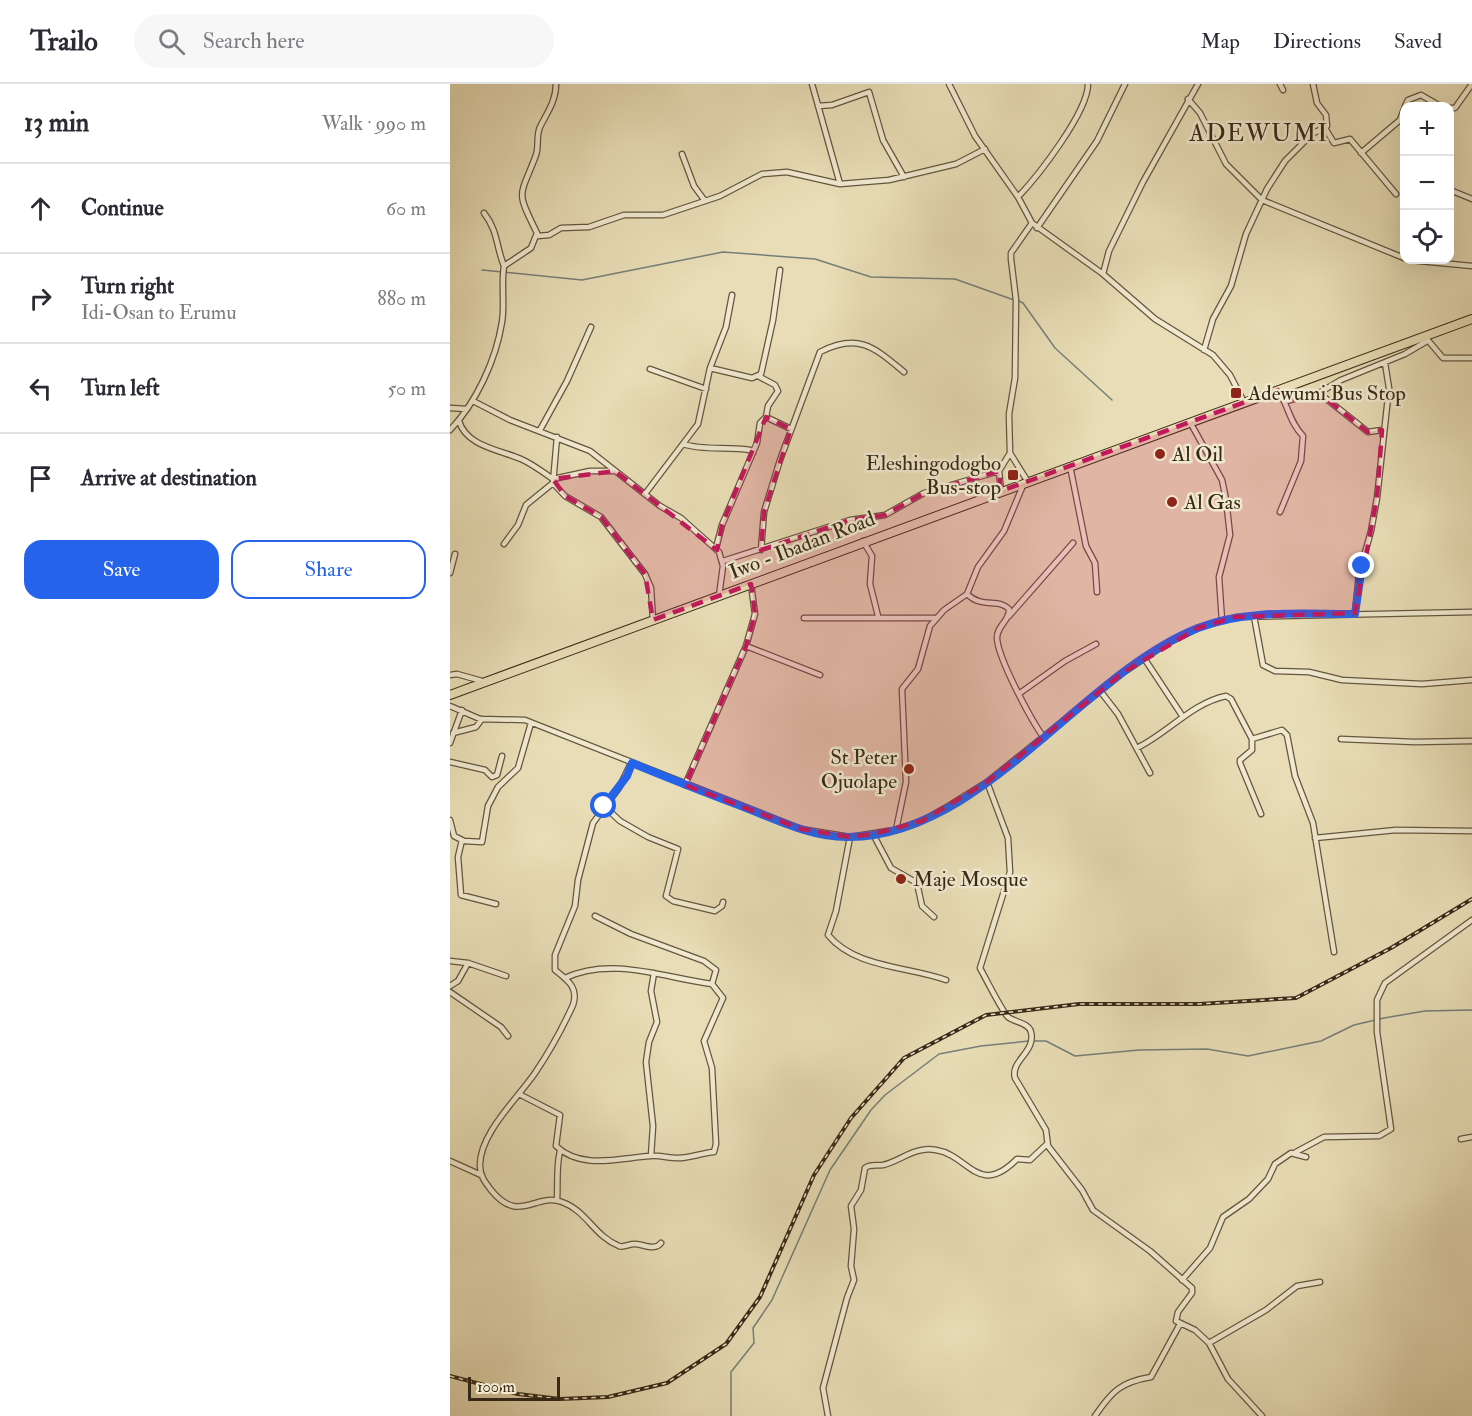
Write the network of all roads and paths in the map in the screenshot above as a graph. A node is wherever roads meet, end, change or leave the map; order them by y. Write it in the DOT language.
graph roads {
  1 [pos="556,84"];
  2 [pos="812,84"];
  3 [pos="949,84"];
  4 [pos="1089,84"];
  5 [pos="1125,84"];
  6 [pos="1198,84"];
  7 [pos="1280,84"];
  8 [pos="1313,84"];
  9 [pos="1472,84"];
  10 [pos="1282,90"];
  11 [pos="1188,99"];
  12 [pos="1407,102"];
  13 [pos="1433,102"];
  14 [pos="818,106"];
  15 [pos="1454,108"];
  16 [pos="1400,120"];
  17 [pos="1325,128"];
  18 [pos="985,149"];
  19 [pos="1361,153"];
  20 [pos="682,154"];
  21 [pos="904,177"];
  22 [pos="840,184"];
  23 [pos="1454,192"];
  24 [pos="1396,194"];
  25 [pos="1018,197"];
  26 [pos="1472,199"];
  27 [pos="1262,200"];
  28 [pos="705,201"];
  29 [pos="484,213"];
  30 [pos="1032,223"];
  31 [pos="1037,228"];
  32 [pos="537,233"];
  33 [pos="1400,257"];
  34 [pos="1453,264"];
  35 [pos="504,266"];
  36 [pos="1472,266"];
  37 [pos="780,270"];
  38 [pos="1103,274"];
  39 [pos="732,295"];
  40 [pos="1472,319"];
  41 [pos="591,327"];
  42 [pos="1426,338"];
  43 [pos="1204,350"];
  44 [pos="1472,358"];
  45 [pos="1385,363"];
  46 [pos="710,368"];
  47 [pos="650,369"];
  48 [pos="904,372"];
  49 [pos="758,376"];
  50 [pos="706,389"];
  51 [pos="1278,390"];
  52 [pos="1319,393"];
  53 [pos="473,398"];
  54 [pos="1286,401"];
  55 [pos="1244,402"];
  56 [pos="468,407"];
  57 [pos="450,408"];
  58 [pos="766,417"];
  59 [pos="459,421"];
  60 [pos="1190,422"];
  61 [pos="451,429"];
  62 [pos="791,429"];
  63 [pos="462,430"];
  64 [pos="540,430"];
  65 [pos="1382,430"];
  66 [pos="558,437"];
  67 [pos="683,444"];
  68 [pos="753,453"];
  69 [pos="1010,453"];
  70 [pos="1070,466"];
  71 [pos="615,471"];
  72 [pos="999,471"];
  73 [pos="553,481"];
  74 [pos="1026,482"];
  75 [pos="1001,491"];
  76 [pos="645,495"];
  77 [pos="1280,512"];
  78 [pos="863,541"];
  79 [pos="1073,543"];
  80 [pos="504,544"];
  81 [pos="716,548"];
  82 [pos="761,550"];
  83 [pos="455,554"];
  84 [pos="723,561"];
  85 [pos="450,573"];
  86 [pos="751,584"];
  87 [pos="1097,592"];
  88 [pos="967,594"];
  89 [pos="718,596"];
  90 [pos="1472,612"];
  91 [pos="1355,614"];
  92 [pos="878,616"];
  93 [pos="1009,616"];
  94 [pos="1254,616"];
  95 [pos="804,618"];
  96 [pos="935,618"];
  97 [pos="653,620"];
  98 [pos="1222,621"];
  99 [pos="1096,644"];
  100 [pos="746,646"];
  101 [pos="1144,658"];
  102 [pos="450,675"];
  103 [pos="820,675"];
  104 [pos="1472,680"];
  105 [pos="485,682"];
  106 [pos="1101,692"];
  107 [pos="1020,693"];
  108 [pos="450,695"];
  109 [pos="450,706"];
  110 [pos="462,710"];
  111 [pos="1183,717"];
  112 [pos="482,719"];
  113 [pos="531,723"];
  114 [pos="453,733"];
  115 [pos="1044,738"];
  116 [pos="1341,739"];
  117 [pos="1252,740"];
  118 [pos="1472,741"];
  119 [pos="450,743"];
  120 [pos="1137,748"];
  121 [pos="502,756"];
  122 [pos="450,762"];
  123 [pos="632,763"];
  124 [pos="1150,773"];
  125 [pos="987,782"];
  126 [pos="685,785"];
  127 [pos="604,806"];
  128 [pos="1262,814"];
  129 [pos="450,820"];
  130 [pos="896,830"];
  131 [pos="1472,831"];
  132 [pos="873,834"];
  133 [pos="850,837"];
  134 [pos="1315,838"];
  135 [pos="462,840"];
  136 [pos="723,902"];
  137 [pos="496,904"];
  138 [pos="595,916"];
  139 [pos="934,917"];
  140 [pos="1472,920"];
  141 [pos="1334,952"];
  142 [pos="450,961"];
  143 [pos="468,963"];
  144 [pos="654,973"];
  145 [pos="507,976"];
  146 [pos="565,978"];
  147 [pos="946,980"];
  148 [pos="712,984"];
  149 [pos="450,986"];
  150 [pos="450,992"];
  151 [pos="508,1036"];
  152 [pos="519,1094"];
  153 [pos="1472,1137"];
  154 [pos="1461,1139"];
  155 [pos="1047,1144"];
  156 [pos="560,1150"];
  157 [pos="1296,1152"];
  158 [pos="651,1156"];
  159 [pos="1306,1157"];
  160 [pos="450,1161"];
  161 [pos="480,1165"];
  162 [pos="474,1171"];
  163 [pos="481,1175"];
  164 [pos="557,1200"];
  165 [pos="662,1243"];
  166 [pos="1182,1280"];
  167 [pos="1320,1282"];
  168 [pos="1180,1324"];
  169 [pos="1209,1343"];
  170 [pos="828,1416"];
  171 [pos="1095,1416"];
  172 [pos="1262,1416"];
  1 -- 32 [label="street"];
  2 -- 14 [label="street"];
  3 -- 18 [label="street"];
  4 -- 25 [label="street"];
  5 -- 31 [label="street"];
  6 -- 11 [label="street"];
  7 -- 10 [label="street"];
  8 -- 17 [label="street"];
  9 -- 15 [label="street"];
  11 -- 27 [label="street"];
  11 -- 38 [label="street"];
  12 -- 13 [label="street"];
  14 -- 21 [label="street"];
  14 -- 22 [label="street"];
  16 -- 19 [label="street"];
  17 -- 19 [label="street"];
  17 -- 27 [label="street"];
  18 -- 21 [label="street"];
  18 -- 25 [label="street"];
  19 -- 24 [label="street"];
  20 -- 28 [label="street"];
  21 -- 22 [label="street"];
  22 -- 28 [label="street"];
  23 -- 26 [label="street"];
  25 -- 30 [label="street"];
  27 -- 33 [label="street"];
  27 -- 43 [label="street"];
  28 -- 32 [label="street"];
  29 -- 35 [label="street"];
  30 -- 31 [label="street"];
  30 -- 69 [label="street"];
  31 -- 38 [label="street"];
  32 -- 35 [label="street"];
  34 -- 36 [label="street"];
  35 -- 53 [label="street"];
  37 -- 49 [label="street"];
  38 -- 43 [label="street"];
  39 -- 46 [label="street"];
  40 -- 42 [label="main road, Iwo - Ibadan Road"];
  41 -- 64 [label="street"];
  42 -- 44 [label="street"];
  42 -- 45 [label="street"];
  42 -- 51 [label="main road, Iwo - Ibadan Road"];
  43 -- 55 [label="street"];
  45 -- 52 [label="street"];
  45 -- 65 [label="street"];
  46 -- 49 [label="street"];
  46 -- 50 [label="street"];
  47 -- 50 [label="street"];
  48 -- 62 [label="street"];
  49 -- 58 [label="street"];
  50 -- 67 [label="street"];
  51 -- 54 [label="street"];
  51 -- 55 [label="main road, Iwo - Ibadan Road"];
  52 -- 54 [label="street"];
  52 -- 65 [label="street"];
  53 -- 56 [label="street"];
  53 -- 64 [label="street"];
  54 -- 77 [label="street"];
  55 -- 60 [label="main road, Iwo - Ibadan Road"];
  56 -- 57 [label="street"];
  56 -- 59 [label="street"];
  58 -- 62 [label="street"];
  58 -- 68 [label="street"];
  59 -- 61 [label="street"];
  59 -- 63 [label="street"];
  60 -- 70 [label="main road, Iwo - Ibadan Road"];
  60 -- 98 [label="street"];
  61 -- 63 [label="street"];
  62 -- 82 [label="street"];
  63 -- 73 [label="street"];
  64 -- 66 [label="street"];
  65 -- 91 [label="street"];
  66 -- 71 [label="street"];
  66 -- 73 [label="street"];
  67 -- 68 [label="street"];
  67 -- 76 [label="street"];
  68 -- 81 [label="street"];
  69 -- 72 [label="street"];
  69 -- 74 [label="street"];
  70 -- 74 [label="main road, Iwo - Ibadan Road"];
  70 -- 87 [label="street"];
  71 -- 73 [label="street"];
  71 -- 76 [label="street"];
  72 -- 75 [label="street"];
  72 -- 82 [label="street"];
  73 -- 80 [label="street"];
  73 -- 97 [label="street"];
  74 -- 75 [label="main road, Iwo - Ibadan Road"];
  74 -- 88 [label="street"];
  75 -- 78 [label="main road, Iwo - Ibadan Road"];
  76 -- 81 [label="street"];
  78 -- 86 [label="main road, Iwo - Ibadan Road"];
  78 -- 92 [label="street"];
  79 -- 93 [label="street"];
  81 -- 84 [label="street"];
  82 -- 84 [label="street"];
  83 -- 85 [label="street"];
  84 -- 89 [label="street"];
  86 -- 89 [label="main road, Iwo - Ibadan Road"];
  86 -- 100 [label="street"];
  88 -- 93 [label="street"];
  88 -- 96 [label="street"];
  89 -- 97 [label="main road, Iwo - Ibadan Road"];
  90 -- 91 [label="street"];
  91 -- 94 [label="street"];
  92 -- 95 [label="street"];
  92 -- 96 [label="street"];
  93 -- 107 [label="street"];
  94 -- 98 [label="street"];
  94 -- 104 [label="street"];
  96 -- 130 [label="street"];
  97 -- 105 [label="main road, Iwo - Ibadan Road"];
  98 -- 101 [label="street"];
  99 -- 107 [label="street"];
  100 -- 103 [label="street"];
  100 -- 126 [label="street"];
  101 -- 106 [label="street"];
  101 -- 111 [label="street"];
  102 -- 105 [label="street"];
  105 -- 108 [label="main road, Iwo - Ibadan Road"];
  106 -- 115 [label="street"];
  106 -- 120 [label="street"];
  107 -- 115 [label="street"];
  109 -- 110 [label="street"];
  110 -- 112 [label="street"];
  110 -- 114 [label="street"];
  111 -- 117 [label="street"];
  111 -- 120 [label="street"];
  112 -- 113 [label="street"];
  112 -- 114 [label="street"];
  113 -- 123 [label="street"];
  113 -- 135 [label="street"];
  114 -- 119 [label="street"];
  115 -- 125 [label="street"];
  116 -- 118 [label="street"];
  117 -- 128 [label="street"];
  117 -- 134 [label="street"];
  120 -- 124 [label="street"];
  121 -- 122 [label="street"];
  123 -- 126 [label="street"];
  123 -- 127 [label="street"];
  125 -- 130 [label="street"];
  125 -- 155 [label="street"];
  126 -- 133 [label="street"];
  127 -- 136 [label="street"];
  127 -- 146 [label="street"];
  129 -- 135 [label="street"];
  130 -- 132 [label="street"];
  131 -- 134 [label="street"];
  132 -- 133 [label="street"];
  132 -- 139 [label="street"];
  133 -- 147 [label="street"];
  134 -- 141 [label="street"];
  135 -- 137 [label="street"];
  138 -- 148 [label="street"];
  140 -- 157 [label="street"];
  142 -- 143 [label="street"];
  143 -- 145 [label="street"];
  143 -- 149 [label="street"];
  144 -- 146 [label="street"];
  144 -- 148 [label="street"];
  144 -- 158 [label="street"];
  146 -- 152 [label="street"];
  148 -- 158 [label="street"];
  150 -- 151 [label="street"];
  152 -- 156 [label="street"];
  152 -- 161 [label="street"];
  153 -- 154 [label="street"];
  155 -- 166 [label="street"];
  155 -- 170 [label="street"];
  156 -- 158 [label="street"];
  156 -- 164 [label="street"];
  157 -- 159 [label="street"];
  157 -- 166 [label="street"];
  160 -- 162 [label="street"];
  161 -- 162 [label="street"];
  161 -- 163 [label="street"];
  162 -- 163 [label="street"];
  163 -- 164 [label="street"];
  164 -- 165 [label="street"];
  166 -- 168 [label="street"];
  167 -- 169 [label="street"];
  168 -- 169 [label="street"];
  168 -- 171 [label="street"];
  169 -- 172 [label="street"];
}
